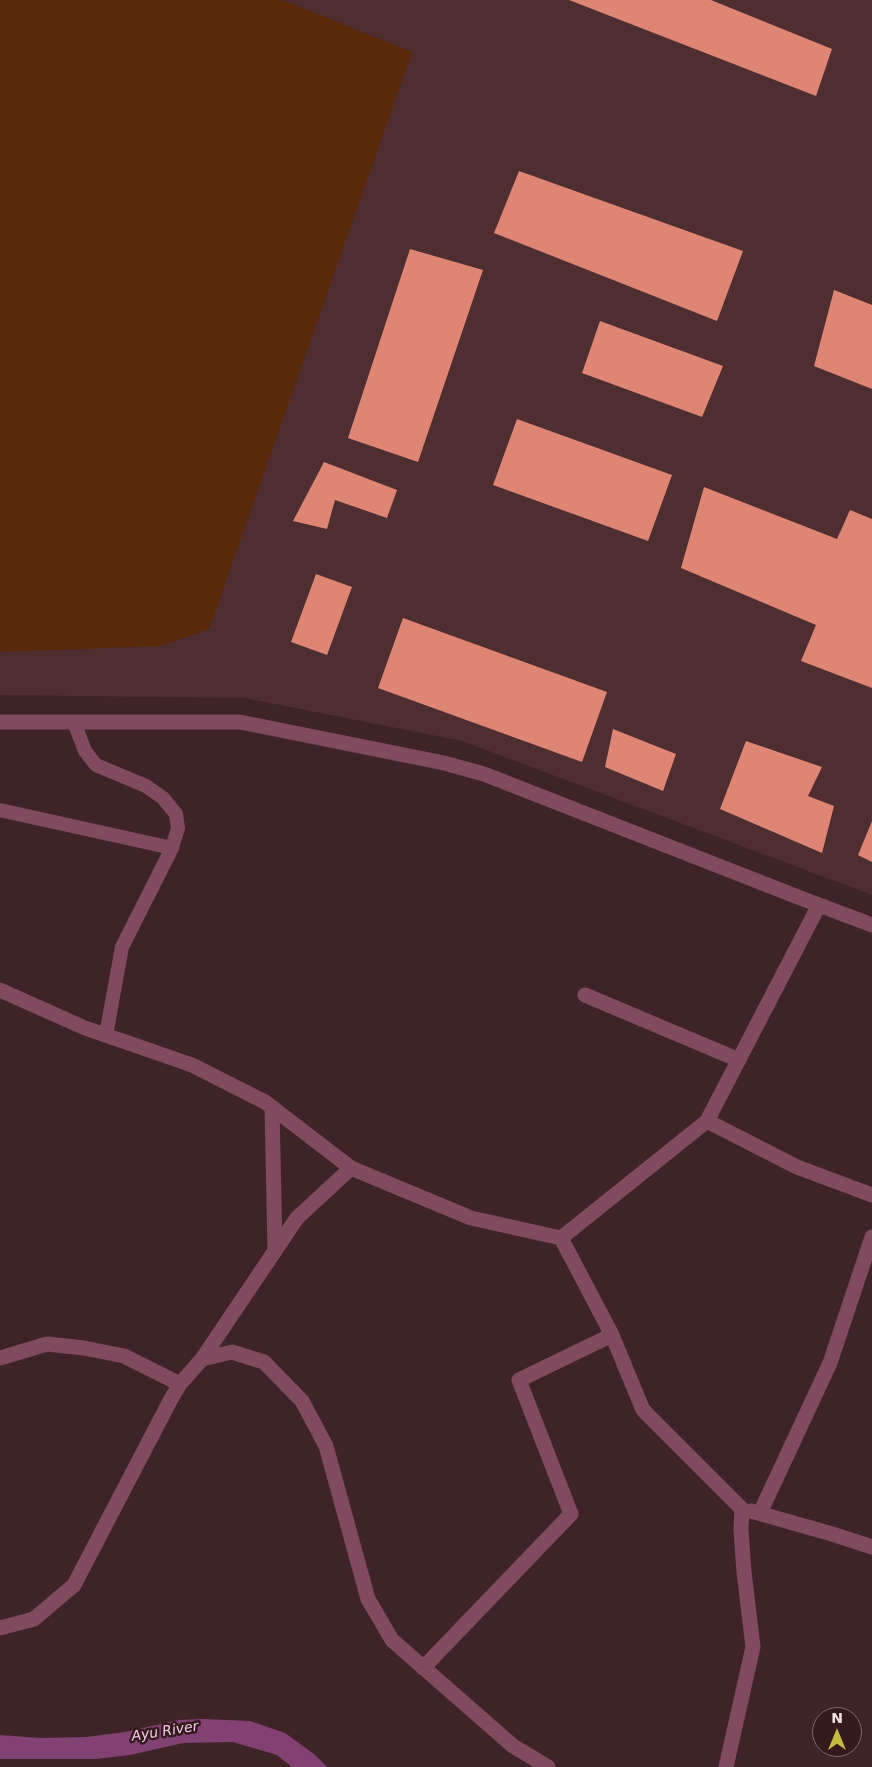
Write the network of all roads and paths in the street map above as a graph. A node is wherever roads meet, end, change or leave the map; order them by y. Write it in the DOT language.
graph roads {
  1 [pos="0,722"];
  2 [pos="74,722"];
  3 [pos="0,810"];
  4 [pos="172,848"];
  5 [pos="820,905"];
  6 [pos="872,925"];
  7 [pos="0,990"];
  8 [pos="585,995"];
  9 [pos="106,1035"];
  10 [pos="739,1060"];
  11 [pos="272,1107"];
  12 [pos="707,1121"];
  13 [pos="351,1168"];
  14 [pos="872,1195"];
  15 [pos="872,1237"];
  16 [pos="561,1238"];
  17 [pos="275,1251"];
  18 [pos="612,1335"];
  19 [pos="0,1358"];
  20 [pos="202,1359"];
  21 [pos="180,1384"];
  22 [pos="742,1510"];
  23 [pos="760,1513"];
  24 [pos="872,1547"];
  25 [pos="0,1628"];
  26 [pos="423,1668"];
  27 [pos="548,1767"];
  28 [pos="726,1767"];
  1 -- 2 [label="street"];
  2 -- 4 [label="lane"];
  2 -- 5 [label="street"];
  3 -- 4 [label="lane"];
  4 -- 9 [label="lane"];
  5 -- 6 [label="street"];
  5 -- 10 [label="street"];
  7 -- 9 [label="street"];
  8 -- 10 [label="street"];
  9 -- 11 [label="street"];
  10 -- 12 [label="street"];
  11 -- 13 [label="street"];
  11 -- 17 [label="street"];
  12 -- 14 [label="street"];
  12 -- 16 [label="street"];
  13 -- 16 [label="street"];
  13 -- 17 [label="street"];
  15 -- 23 [label="street"];
  16 -- 18 [label="street"];
  17 -- 20 [label="street"];
  18 -- 22 [label="street"];
  18 -- 26 [label="street"];
  19 -- 21 [label="street"];
  20 -- 21 [label="street"];
  20 -- 26 [label="street"];
  21 -- 25 [label="street"];
  22 -- 23 [label="street"];
  22 -- 28 [label="street"];
  23 -- 24 [label="street"];
  26 -- 27 [label="street"];
}
